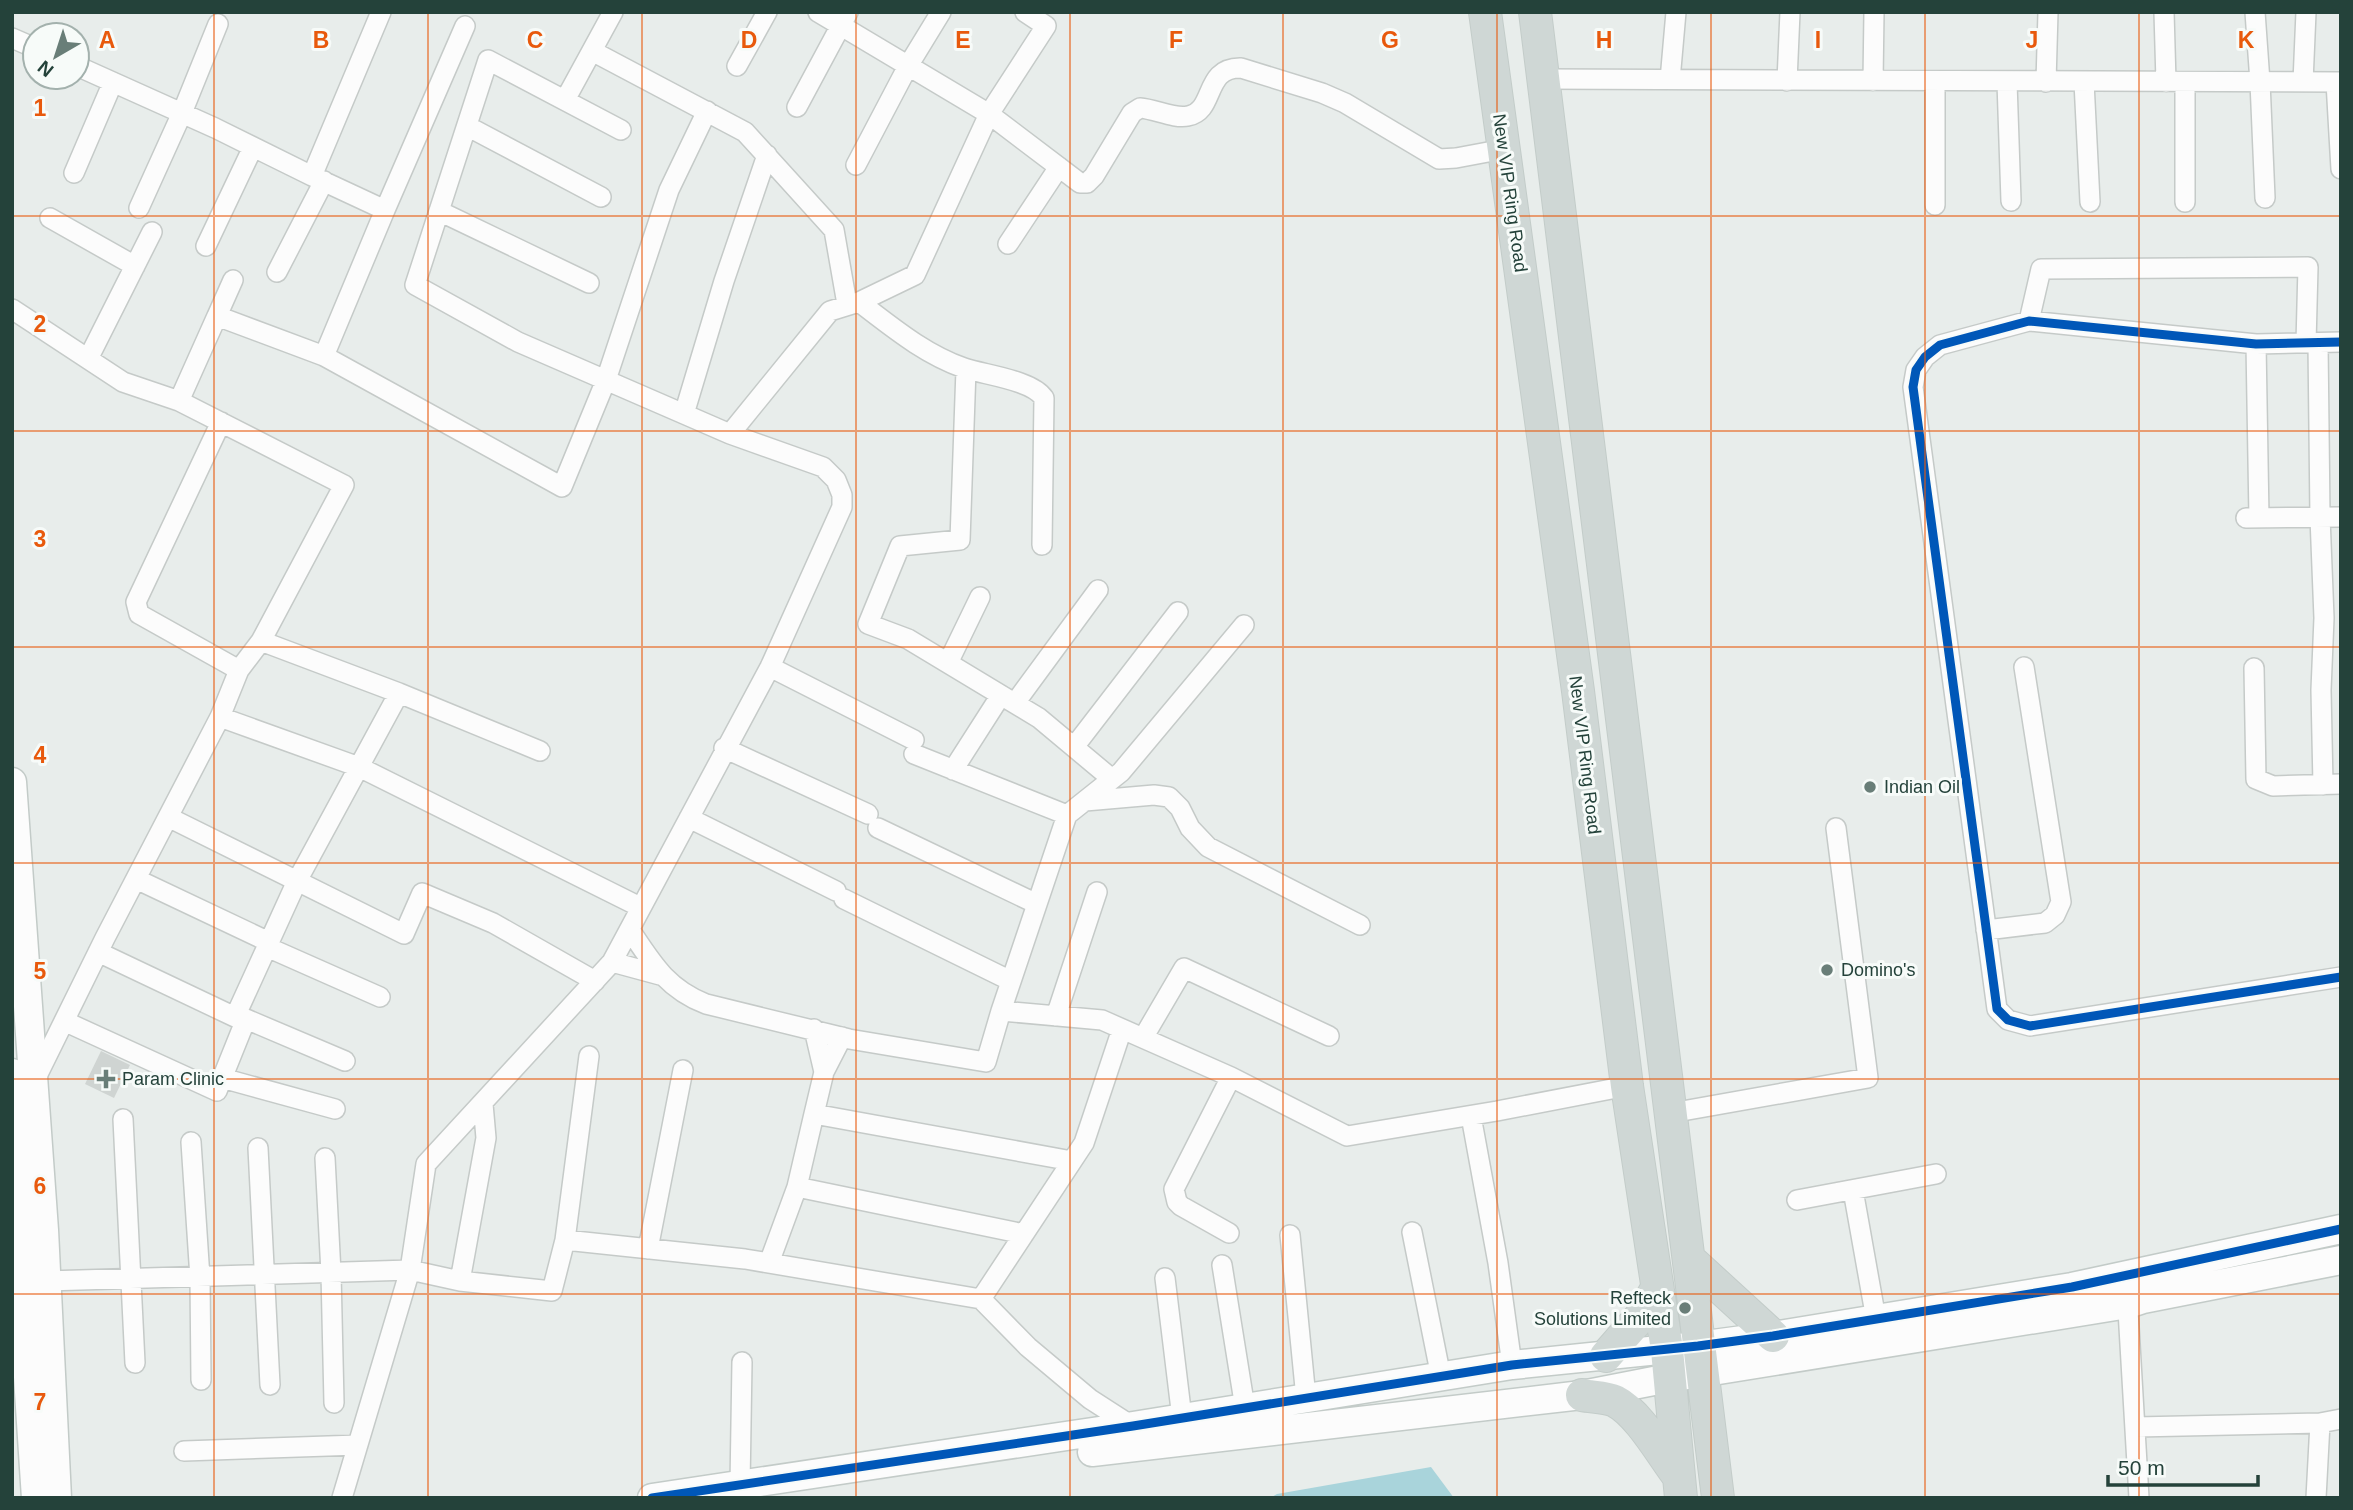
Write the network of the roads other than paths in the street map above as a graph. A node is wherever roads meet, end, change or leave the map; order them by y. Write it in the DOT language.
graph roads {
  1 [pos="381,12"];
  2 [pos="613,12"];
  3 [pos="767,12"];
  4 [pos="818,12"];
  5 [pos="941,12"];
  6 [pos="1025,12"];
  7 [pos="1485,12"];
  8 [pos="1535,12"];
  9 [pos="1676,12"];
  10 [pos="1790,12"];
  11 [pos="1874,12"];
  12 [pos="2048,12"];
  13 [pos="2164,12"];
  14 [pos="2255,12"];
  15 [pos="2306,12"];
  16 [pos="844,19"];
  17 [pos="1049,19"];
  18 [pos="218,24"];
  19 [pos="465,26"];
  20 [pos="592,51"];
  21 [pos="737,66"];
  22 [pos="908,66"];
  23 [pos="91,72"];
  24 [pos="1543,79"];
  25 [pos="1670,80"];
  26 [pos="1787,81"];
  27 [pos="1873,81"];
  28 [pos="1935,81"];
  29 [pos="113,82"];
  30 [pos="2007,82"];
  31 [pos="2046,82"];
  32 [pos="2084,82"];
  33 [pos="2176,82"];
  34 [pos="2260,82"];
  35 [pos="2303,82"];
  36 [pos="2339,82"];
  37 [pos="565,100"];
  38 [pos="797,107"];
  39 [pos="707,111"];
  40 [pos="182,113"];
  41 [pos="989,114"];
  42 [pos="467,126"];
  43 [pos="621,130"];
  44 [pos="253,147"];
  45 [pos="1504,149"];
  46 [pos="767,155"];
  47 [pos="856,165"];
  48 [pos="1059,167"];
  49 [pos="2341,169"];
  50 [pos="74,173"];
  51 [pos="318,178"];
  52 [pos="601,197"];
  53 [pos="2264,198"];
  54 [pos="2011,201"];
  55 [pos="2091,202"];
  56 [pos="2185,202"];
  57 [pos="1935,205"];
  58 [pos="139,208"];
  59 [pos="385,210"];
  60 [pos="439,211"];
  61 [pos="50,218"];
  62 [pos="152,232"];
  63 [pos="1008,244"];
  64 [pos="206,246"];
  65 [pos="135,266"];
  66 [pos="276,272"];
  67 [pos="233,280"];
  68 [pos="589,284"];
  69 [pos="853,303"];
  70 [pos="12,309"];
  71 [pos="217,316"];
  72 [pos="2029,321"];
  73 [pos="2341,342"];
  74 [pos="2312,343"];
  75 [pos="2256,344"];
  76 [pos="324,356"];
  77 [pos="88,359"];
  78 [pos="966,369"];
  79 [pos="606,380"];
  80 [pos="179,401"];
  81 [pos="684,414"];
  82 [pos="221,422"];
  83 [pos="730,434"];
  84 [pos="2320,517"];
  85 [pos="2341,517"];
  86 [pos="1042,545"];
  87 [pos="1098,590"];
  88 [pos="980,597"];
  89 [pos="1178,612"];
  90 [pos="1244,625"];
  91 [pos="261,641"];
  92 [pos="2332,659"];
  93 [pos="948,663"];
  94 [pos="770,667"];
  95 [pos="2024,667"];
  96 [pos="2254,668"];
  97 [pos="239,670"];
  98 [pos="1618,685"];
  99 [pos="1578,691"];
  100 [pos="399,692"];
  101 [pos="1008,699"];
  102 [pos="220,717"];
  103 [pos="1074,747"];
  104 [pos="724,748"];
  105 [pos="540,751"];
  106 [pos="359,767"];
  107 [pos="953,770"];
  108 [pos="1112,779"];
  109 [pos="12,782"];
  110 [pos="2332,784"];
  111 [pos="1084,801"];
  112 [pos="1066,815"];
  113 [pos="168,817"];
  114 [pos="689,818"];
  115 [pos="1836,828"];
  116 [pos="136,878"];
  117 [pos="297,881"];
  118 [pos="1097,892"];
  119 [pos="1037,904"];
  120 [pos="640,907"];
  121 [pos="1360,925"];
  122 [pos="630,930"];
  123 [pos="1986,930"];
  124 [pos="268,945"];
  125 [pos="98,952"];
  126 [pos="612,962"];
  127 [pos="1653,970"];
  128 [pos="660,975"];
  129 [pos="1614,977"];
  130 [pos="2341,977"];
  131 [pos="595,981"];
  132 [pos="1011,981"];
  133 [pos="380,997"];
  134 [pos="1001,1011"];
  135 [pos="1056,1016"];
  136 [pos="240,1018"];
  137 [pos="64,1021"];
  138 [pos="814,1029"];
  139 [pos="1122,1029"];
  140 [pos="1329,1036"];
  141 [pos="842,1037"];
  142 [pos="1143,1038"];
  143 [pos="589,1056"];
  144 [pos="345,1061"];
  145 [pos="20,1067"];
  146 [pos="683,1070"];
  147 [pos="824,1072"];
  148 [pos="1231,1077"];
  149 [pos="222,1078"];
  150 [pos="1627,1086"];
  151 [pos="483,1104"];
  152 [pos="335,1109"];
  153 [pos="1671,1113"];
  154 [pos="814,1114"];
  155 [pos="1471,1116"];
  156 [pos="123,1119"];
  157 [pos="13,1125"];
  158 [pos="191,1142"];
  159 [pos="258,1148"];
  160 [pos="325,1158"];
  161 [pos="1072,1161"];
  162 [pos="1936,1174"];
  163 [pos="797,1187"];
  164 [pos="1853,1190"];
  165 [pos="1797,1200"];
  166 [pos="2341,1229"];
  167 [pos="1412,1232"];
  168 [pos="1229,1233"];
  169 [pos="1024,1234"];
  170 [pos="1290,1235"];
  171 [pos="565,1240"];
  172 [pos="648,1249"];
  173 [pos="16,1254"];
  174 [pos="1689,1259"];
  175 [pos="2341,1260"];
  176 [pos="769,1263"];
  177 [pos="1222,1265"];
  178 [pos="410,1270"];
  179 [pos="331,1273"];
  180 [pos="264,1276"];
  181 [pos="2126,1276"];
  182 [pos="200,1278"];
  183 [pos="1165,1278"];
  184 [pos="132,1279"];
  185 [pos="46,1281"];
  186 [pos="460,1281"];
  187 [pos="1657,1288"];
  188 [pos="981,1298"];
  189 [pos="2128,1304"];
  190 [pos="1875,1319"];
  191 [pos="1773,1336"];
  192 [pos="1606,1356"];
  193 [pos="1700,1361"];
  194 [pos="742,1362"];
  195 [pos="135,1363"];
  196 [pos="1668,1364"];
  197 [pos="1512,1365"];
  198 [pos="1441,1377"];
  199 [pos="201,1380"];
  200 [pos="270,1385"];
  201 [pos="31,1394"];
  202 [pos="1582,1395"];
  203 [pos="1306,1398"];
  204 [pos="334,1403"];
  205 [pos="1245,1408"];
  206 [pos="1182,1418"];
  207 [pos="2341,1419"];
  208 [pos="2320,1423"];
  209 [pos="1133,1426"];
  210 [pos="2136,1427"];
  211 [pos="1159,1442"];
  212 [pos="358,1445"];
  213 [pos="184,1451"];
  214 [pos="740,1485"];
  215 [pos="1680,1488"];
  216 [pos="669,1497"];
  217 [pos="36,1498"];
  218 [pos="57,1498"];
  219 [pos="342,1498"];
  220 [pos="774,1498"];
  221 [pos="1718,1498"];
  222 [pos="2139,1498"];
  223 [pos="2316,1498"];
  1 -- 51 [label="street"];
  2 -- 20 [label="street"];
  3 -- 21 [label="street"];
  4 -- 16 [label="street"];
  5 -- 22 [label="street"];
  6 -- 17 [label="street"];
  7 -- 45 [label="main road, New VIP Ring Road"];
  8 -- 24 [label="main road"];
  9 -- 25 [label="street"];
  10 -- 26 [label="street"];
  11 -- 27 [label="street"];
  12 -- 31 [label="street"];
  13 -- 33 [label="street"];
  14 -- 34 [label="street"];
  15 -- 35 [label="street"];
  16 -- 22 [label="street"];
  16 -- 38 [label="street"];
  17 -- 41 [label="street"];
  18 -- 40 [label="street"];
  19 -- 59 [label="street"];
  20 -- 37 [label="street"];
  20 -- 39 [label="street"];
  22 -- 41 [label="street"];
  22 -- 47 [label="street"];
  23 -- 29 [label="street"];
  24 -- 25 [label="street"];
  24 -- 98 [label="main road"];
  25 -- 26 [label="street"];
  26 -- 27 [label="street"];
  27 -- 28 [label="street"];
  28 -- 30 [label="street"];
  28 -- 57 [label="street"];
  29 -- 40 [label="street"];
  29 -- 50 [label="street"];
  30 -- 31 [label="street"];
  30 -- 54 [label="street"];
  31 -- 32 [label="street"];
  32 -- 33 [label="street"];
  32 -- 55 [label="street"];
  33 -- 34 [label="street"];
  33 -- 56 [label="street"];
  34 -- 35 [label="street"];
  34 -- 53 [label="street"];
  35 -- 36 [label="street"];
  36 -- 49 [label="street"];
  37 -- 42 [label="street"];
  37 -- 43 [label="street"];
  39 -- 46 [label="street"];
  39 -- 79 [label="street"];
  40 -- 44 [label="street"];
  40 -- 58 [label="street"];
  41 -- 48 [label="street"];
  41 -- 69 [label="street"];
  42 -- 52 [label="street"];
  42 -- 60 [label="street"];
  44 -- 51 [label="street"];
  44 -- 64 [label="street"];
  45 -- 48 [label="street"];
  45 -- 99 [label="main road, New VIP Ring Road"];
  46 -- 69 [label="street"];
  46 -- 81 [label="street"];
  48 -- 63 [label="street"];
  51 -- 59 [label="street"];
  51 -- 66 [label="street"];
  59 -- 76 [label="street"];
  60 -- 68 [label="street"];
  60 -- 79 [label="street"];
  61 -- 65 [label="street"];
  62 -- 65 [label="street"];
  65 -- 77 [label="street"];
  67 -- 71 [label="street"];
  69 -- 78 [label="street"];
  69 -- 83 [label="street"];
  70 -- 77 [label="street"];
  71 -- 76 [label="street"];
  71 -- 80 [label="street"];
  72 -- 74 [label="street"];
  72 -- 75 [label="street"];
  72 -- 123 [label="street"];
  73 -- 74 [label="street"];
  74 -- 75 [label="street"];
  74 -- 84 [label="street"];
  75 -- 84 [label="street"];
  76 -- 79 [label="street"];
  77 -- 80 [label="street"];
  78 -- 86 [label="street"];
  78 -- 93 [label="street"];
  79 -- 81 [label="street"];
  80 -- 82 [label="street"];
  81 -- 83 [label="street"];
  82 -- 91 [label="street"];
  82 -- 97 [label="street"];
  83 -- 94 [label="street"];
  84 -- 85 [label="street"];
  84 -- 92 [label="street"];
  87 -- 101 [label="street"];
  88 -- 93 [label="street"];
  89 -- 103 [label="street"];
  90 -- 108 [label="street"];
  91 -- 97 [label="street"];
  91 -- 100 [label="street"];
  92 -- 110 [label="street"];
  93 -- 101 [label="street"];
  94 -- 104 [label="street"];
  94 -- 107 [label="street"];
  95 -- 123 [label="street"];
  96 -- 110 [label="street"];
  97 -- 102 [label="street"];
  98 -- 99 [label="main road"];
  98 -- 127 [label="main road"];
  99 -- 129 [label="main road, New VIP Ring Road"];
  100 -- 105 [label="street"];
  100 -- 106 [label="street"];
  101 -- 103 [label="street"];
  101 -- 107 [label="street"];
  102 -- 106 [label="street"];
  102 -- 113 [label="street"];
  103 -- 108 [label="street"];
  104 -- 114 [label="street"];
  104 -- 119 [label="street"];
  106 -- 117 [label="street"];
  106 -- 120 [label="street"];
  107 -- 112 [label="street"];
  108 -- 111 [label="street"];
  109 -- 145 [label="street"];
  111 -- 112 [label="street"];
  111 -- 121 [label="street"];
  112 -- 119 [label="street"];
  113 -- 116 [label="street"];
  113 -- 117 [label="street"];
  114 -- 120 [label="street"];
  114 -- 132 [label="street"];
  115 -- 153 [label="street"];
  116 -- 124 [label="street"];
  116 -- 125 [label="street"];
  117 -- 124 [label="street"];
  117 -- 131 [label="street"];
  118 -- 135 [label="street"];
  119 -- 132 [label="street"];
  120 -- 122 [label="street"];
  122 -- 126 [label="street"];
  122 -- 128 [label="street"];
  123 -- 130 [label="street"];
  124 -- 133 [label="street"];
  124 -- 136 [label="street"];
  125 -- 136 [label="street"];
  125 -- 137 [label="street"];
  126 -- 128 [label="street"];
  126 -- 131 [label="street"];
  127 -- 129 [label="main road"];
  127 -- 153 [label="main road"];
  128 -- 138 [label="street"];
  129 -- 150 [label="main road, New VIP Ring Road"];
  131 -- 151 [label="street"];
  132 -- 134 [label="street"];
  134 -- 135 [label="street"];
  134 -- 141 [label="street"];
  135 -- 139 [label="street"];
  136 -- 144 [label="street"];
  136 -- 149 [label="street"];
  137 -- 145 [label="street"];
  137 -- 149 [label="street"];
  138 -- 141 [label="street"];
  138 -- 147 [label="street"];
  139 -- 142 [label="street"];
  139 -- 161 [label="street"];
  140 -- 142 [label="street"];
  141 -- 147 [label="street"];
  142 -- 148 [label="street"];
  143 -- 171 [label="street"];
  145 -- 157 [label="street"];
  145 -- 185 [label="street"];
  146 -- 172 [label="street"];
  147 -- 154 [label="street"];
  148 -- 155 [label="street"];
  148 -- 168 [label="street"];
  149 -- 152 [label="street"];
  150 -- 155 [label="street"];
  150 -- 187 [label="main road, New VIP Ring Road"];
  151 -- 178 [label="street"];
  151 -- 186 [label="street"];
  153 -- 174 [label="main road"];
  154 -- 161 [label="street"];
  154 -- 163 [label="street"];
  155 -- 197 [label="street"];
  156 -- 184 [label="street"];
  157 -- 173 [label="street"];
  158 -- 182 [label="street"];
  159 -- 180 [label="street"];
  160 -- 179 [label="street"];
  161 -- 169 [label="street"];
  162 -- 164 [label="street"];
  163 -- 169 [label="street"];
  163 -- 176 [label="street"];
  164 -- 165 [label="street"];
  164 -- 190 [label="street"];
  166 -- 181 [label="street"];
  167 -- 198 [label="street"];
  169 -- 188 [label="street"];
  170 -- 203 [label="street"];
  171 -- 172 [label="street"];
  171 -- 186 [label="street"];
  172 -- 176 [label="street"];
  173 -- 201 [label="street"];
  174 -- 191 [label="main road"];
  174 -- 193 [label="main road"];
  175 -- 189 [label="street"];
  176 -- 188 [label="street"];
  177 -- 205 [label="street"];
  178 -- 179 [label="street"];
  178 -- 186 [label="street"];
  178 -- 212 [label="street"];
  179 -- 180 [label="street"];
  179 -- 204 [label="street"];
  180 -- 182 [label="street"];
  180 -- 200 [label="street"];
  181 -- 189 [label="street"];
  181 -- 190 [label="street"];
  182 -- 184 [label="street"];
  182 -- 199 [label="street"];
  183 -- 206 [label="street"];
  184 -- 185 [label="street"];
  184 -- 195 [label="street"];
  185 -- 201 [label="street"];
  187 -- 192 [label="main road"];
  187 -- 196 [label="main road, New VIP Ring Road"];
  188 -- 209 [label="street"];
  189 -- 193 [label="street"];
  189 -- 210 [label="street"];
  190 -- 191 [label="street"];
  191 -- 193 [label="street"];
  192 -- 196 [label="street"];
  192 -- 197 [label="street"];
  193 -- 196 [label="street"];
  193 -- 221 [label="main road"];
  194 -- 214 [label="street"];
  196 -- 202 [label="street"];
  196 -- 215 [label="main road, New VIP Ring Road"];
  197 -- 198 [label="street"];
  198 -- 203 [label="street"];
  201 -- 217 [label="street"];
  201 -- 218 [label="street"];
  202 -- 211 [label="street"];
  202 -- 215 [label="main road"];
  203 -- 205 [label="street"];
  205 -- 206 [label="street"];
  206 -- 209 [label="street"];
  207 -- 208 [label="street"];
  208 -- 210 [label="street"];
  208 -- 223 [label="street"];
  209 -- 211 [label="street"];
  209 -- 214 [label="street"];
  210 -- 222 [label="street"];
  211 -- 220 [label="street"];
  212 -- 213 [label="street"];
  212 -- 219 [label="street"];
  214 -- 216 [label="street"];
}
